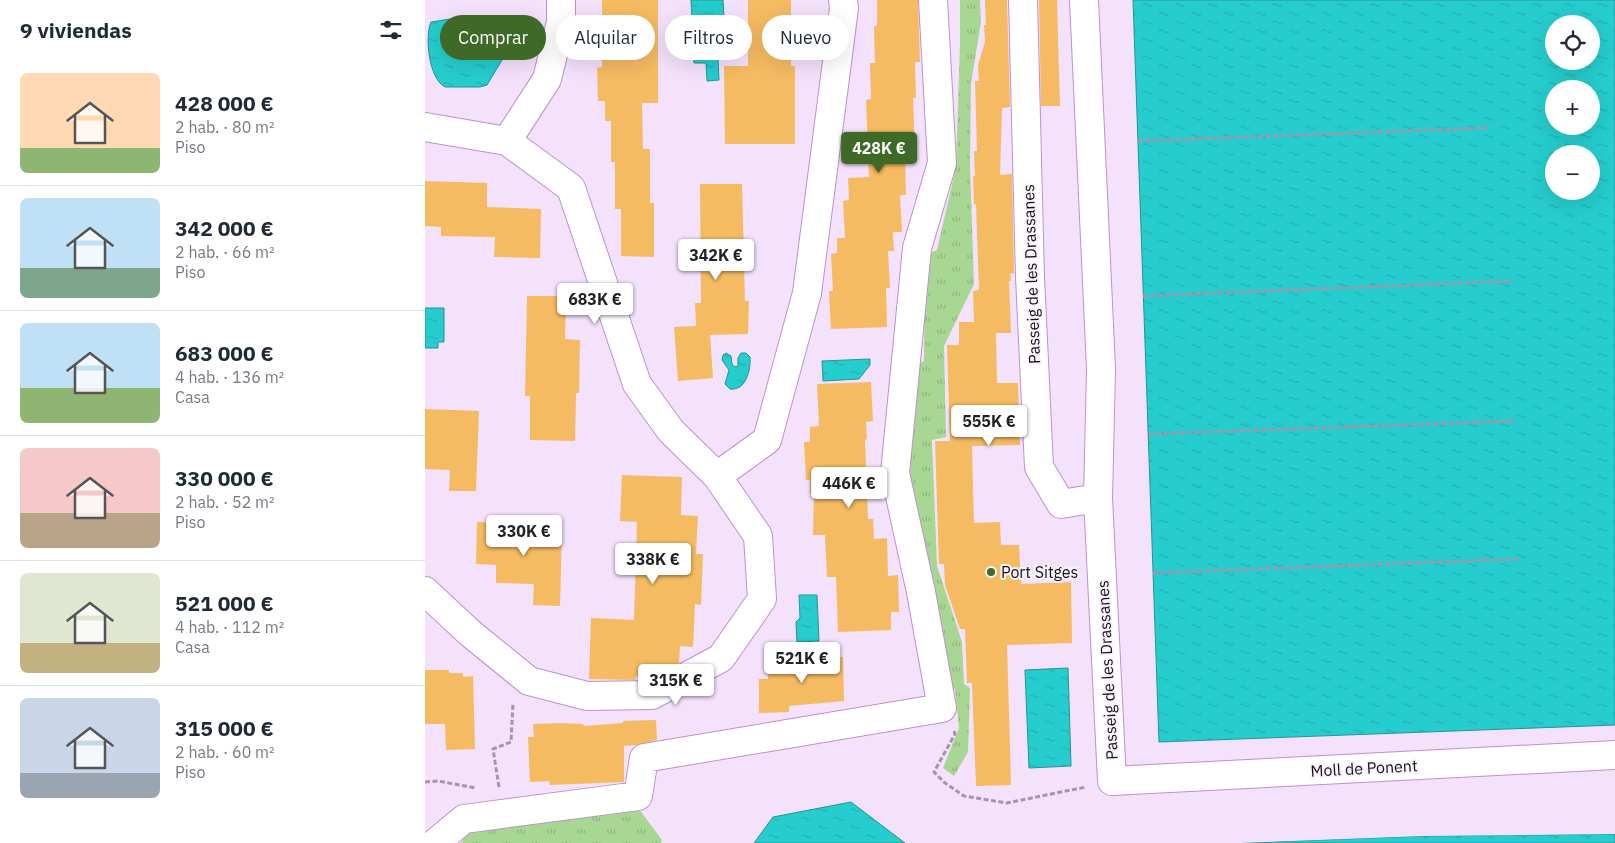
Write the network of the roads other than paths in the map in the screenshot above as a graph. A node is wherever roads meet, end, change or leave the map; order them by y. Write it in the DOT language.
graph roads {
  1 [pos="561,0"];
  2 [pos="843,0"];
  3 [pos="933,0"];
  4 [pos="1023,0"];
  5 [pos="1084,0"];
  6 [pos="425,127"];
  7 [pos="507,141"];
  8 [pos="717,476"];
  9 [pos="1098,498"];
  10 [pos="425,591"];
  11 [pos="1615,755"];
  12 [pos="1112,782"];
  13 [pos="435,843"];
  1 -- 7 [label="street"];
  2 -- 8 [label="street"];
  3 -- 13 [label="street"];
  4 -- 9 [label="street, Passeig de les Drassanes"];
  5 -- 9 [label="street, Passeig de les Drassanes"];
  6 -- 7 [label="street"];
  7 -- 8 [label="street"];
  8 -- 10 [label="street"];
  9 -- 12 [label="street, Passeig de les Drassanes"];
  11 -- 12 [label="street, Moll de Ponent"];
}
